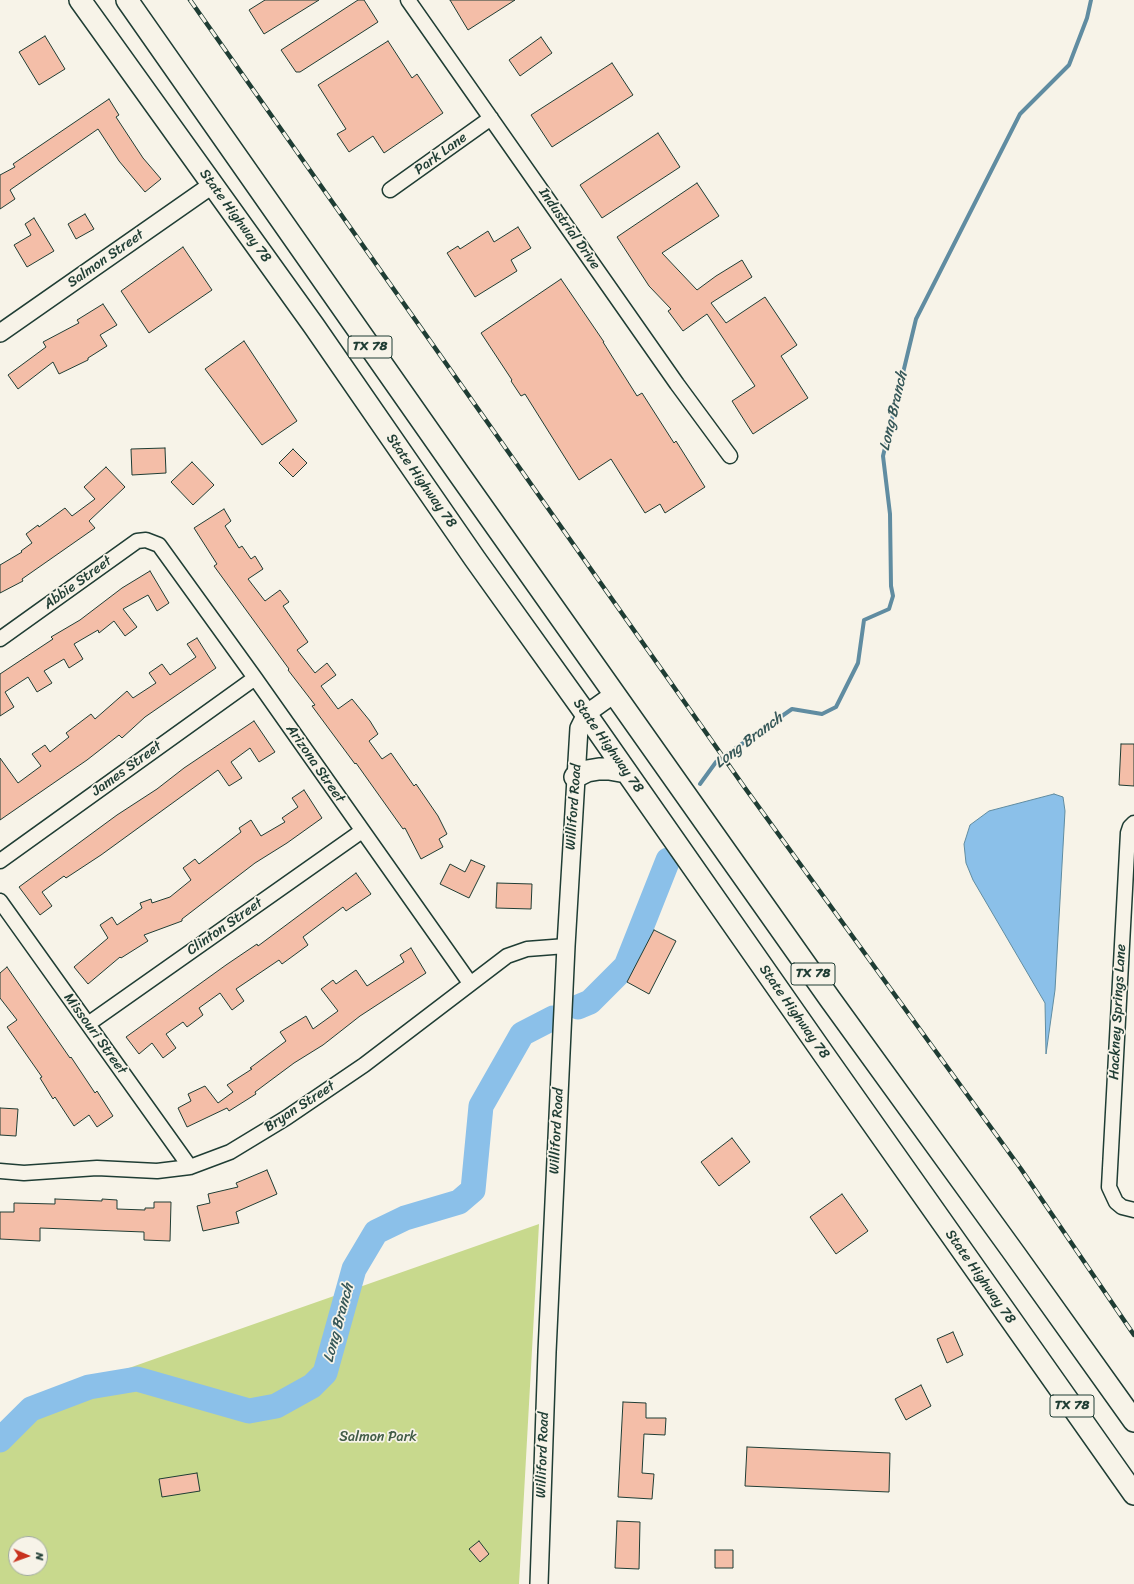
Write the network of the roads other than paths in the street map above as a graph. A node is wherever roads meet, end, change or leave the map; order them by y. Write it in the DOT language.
graph roads {
  1 [pos="80,0"];
  2 [pos="127,0"];
  3 [pos="408,0"];
  4 [pos="492,118"];
  5 [pos="212,185"];
  6 [pos="390,190"];
  7 [pos="0,332"];
  8 [pos="730,456"];
  9 [pos="159,545"];
  10 [pos="0,639"];
  11 [pos="255,678"];
  12 [pos="614,694"];
  13 [pos="586,714"];
  14 [pos="626,772"];
  15 [pos="575,777"];
  16 [pos="1134,822"];
  17 [pos="362,830"];
  18 [pos="0,861"];
  19 [pos="0,901"];
  20 [pos="566,946"];
  21 [pos="470,983"];
  22 [pos="88,1024"];
  23 [pos="190,1167"];
  24 [pos="0,1172"];
  25 [pos="1134,1210"];
  26 [pos="1134,1421"];
  27 [pos="1134,1494"];
  28 [pos="539,1584"];
  1 -- 5 [label="main road, State Highway 78 / TX 78"];
  2 -- 12 [label="main road, TX 78"];
  3 -- 4 [label="street, Industrial Drive"];
  4 -- 6 [label="street, Park Lane"];
  4 -- 8 [label="street, Industrial Drive"];
  5 -- 7 [label="street, Salmon Street"];
  5 -- 13 [label="main road, State Highway 78 / TX 78"];
  9 -- 10 [label="street, Abbie Street"];
  9 -- 11 [label="street, Arizona Street"];
  11 -- 17 [label="street, Arizona Street"];
  11 -- 18 [label="street, James Street"];
  12 -- 13 [label="street"];
  12 -- 26 [label="main road, TX 78"];
  13 -- 14 [label="main road, State Highway 78 / TX 78"];
  13 -- 15 [label="street, Williford Road"];
  14 -- 15 [label="main road"];
  14 -- 27 [label="main road, State Highway 78 / TX 78"];
  15 -- 20 [label="street, Williford Road"];
  16 -- 25 [label="street, Hackney Springs Lane"];
  17 -- 21 [label="street, Arizona Street"];
  17 -- 22 [label="street, Clinton Street"];
  19 -- 22 [label="street, Missouri Street"];
  20 -- 21 [label="street, Bryan Street"];
  20 -- 28 [label="street, Williford Road"];
  21 -- 23 [label="street, Bryan Street"];
  22 -- 23 [label="street, Missouri Street"];
  23 -- 24 [label="street, Bryan Street"];
}
